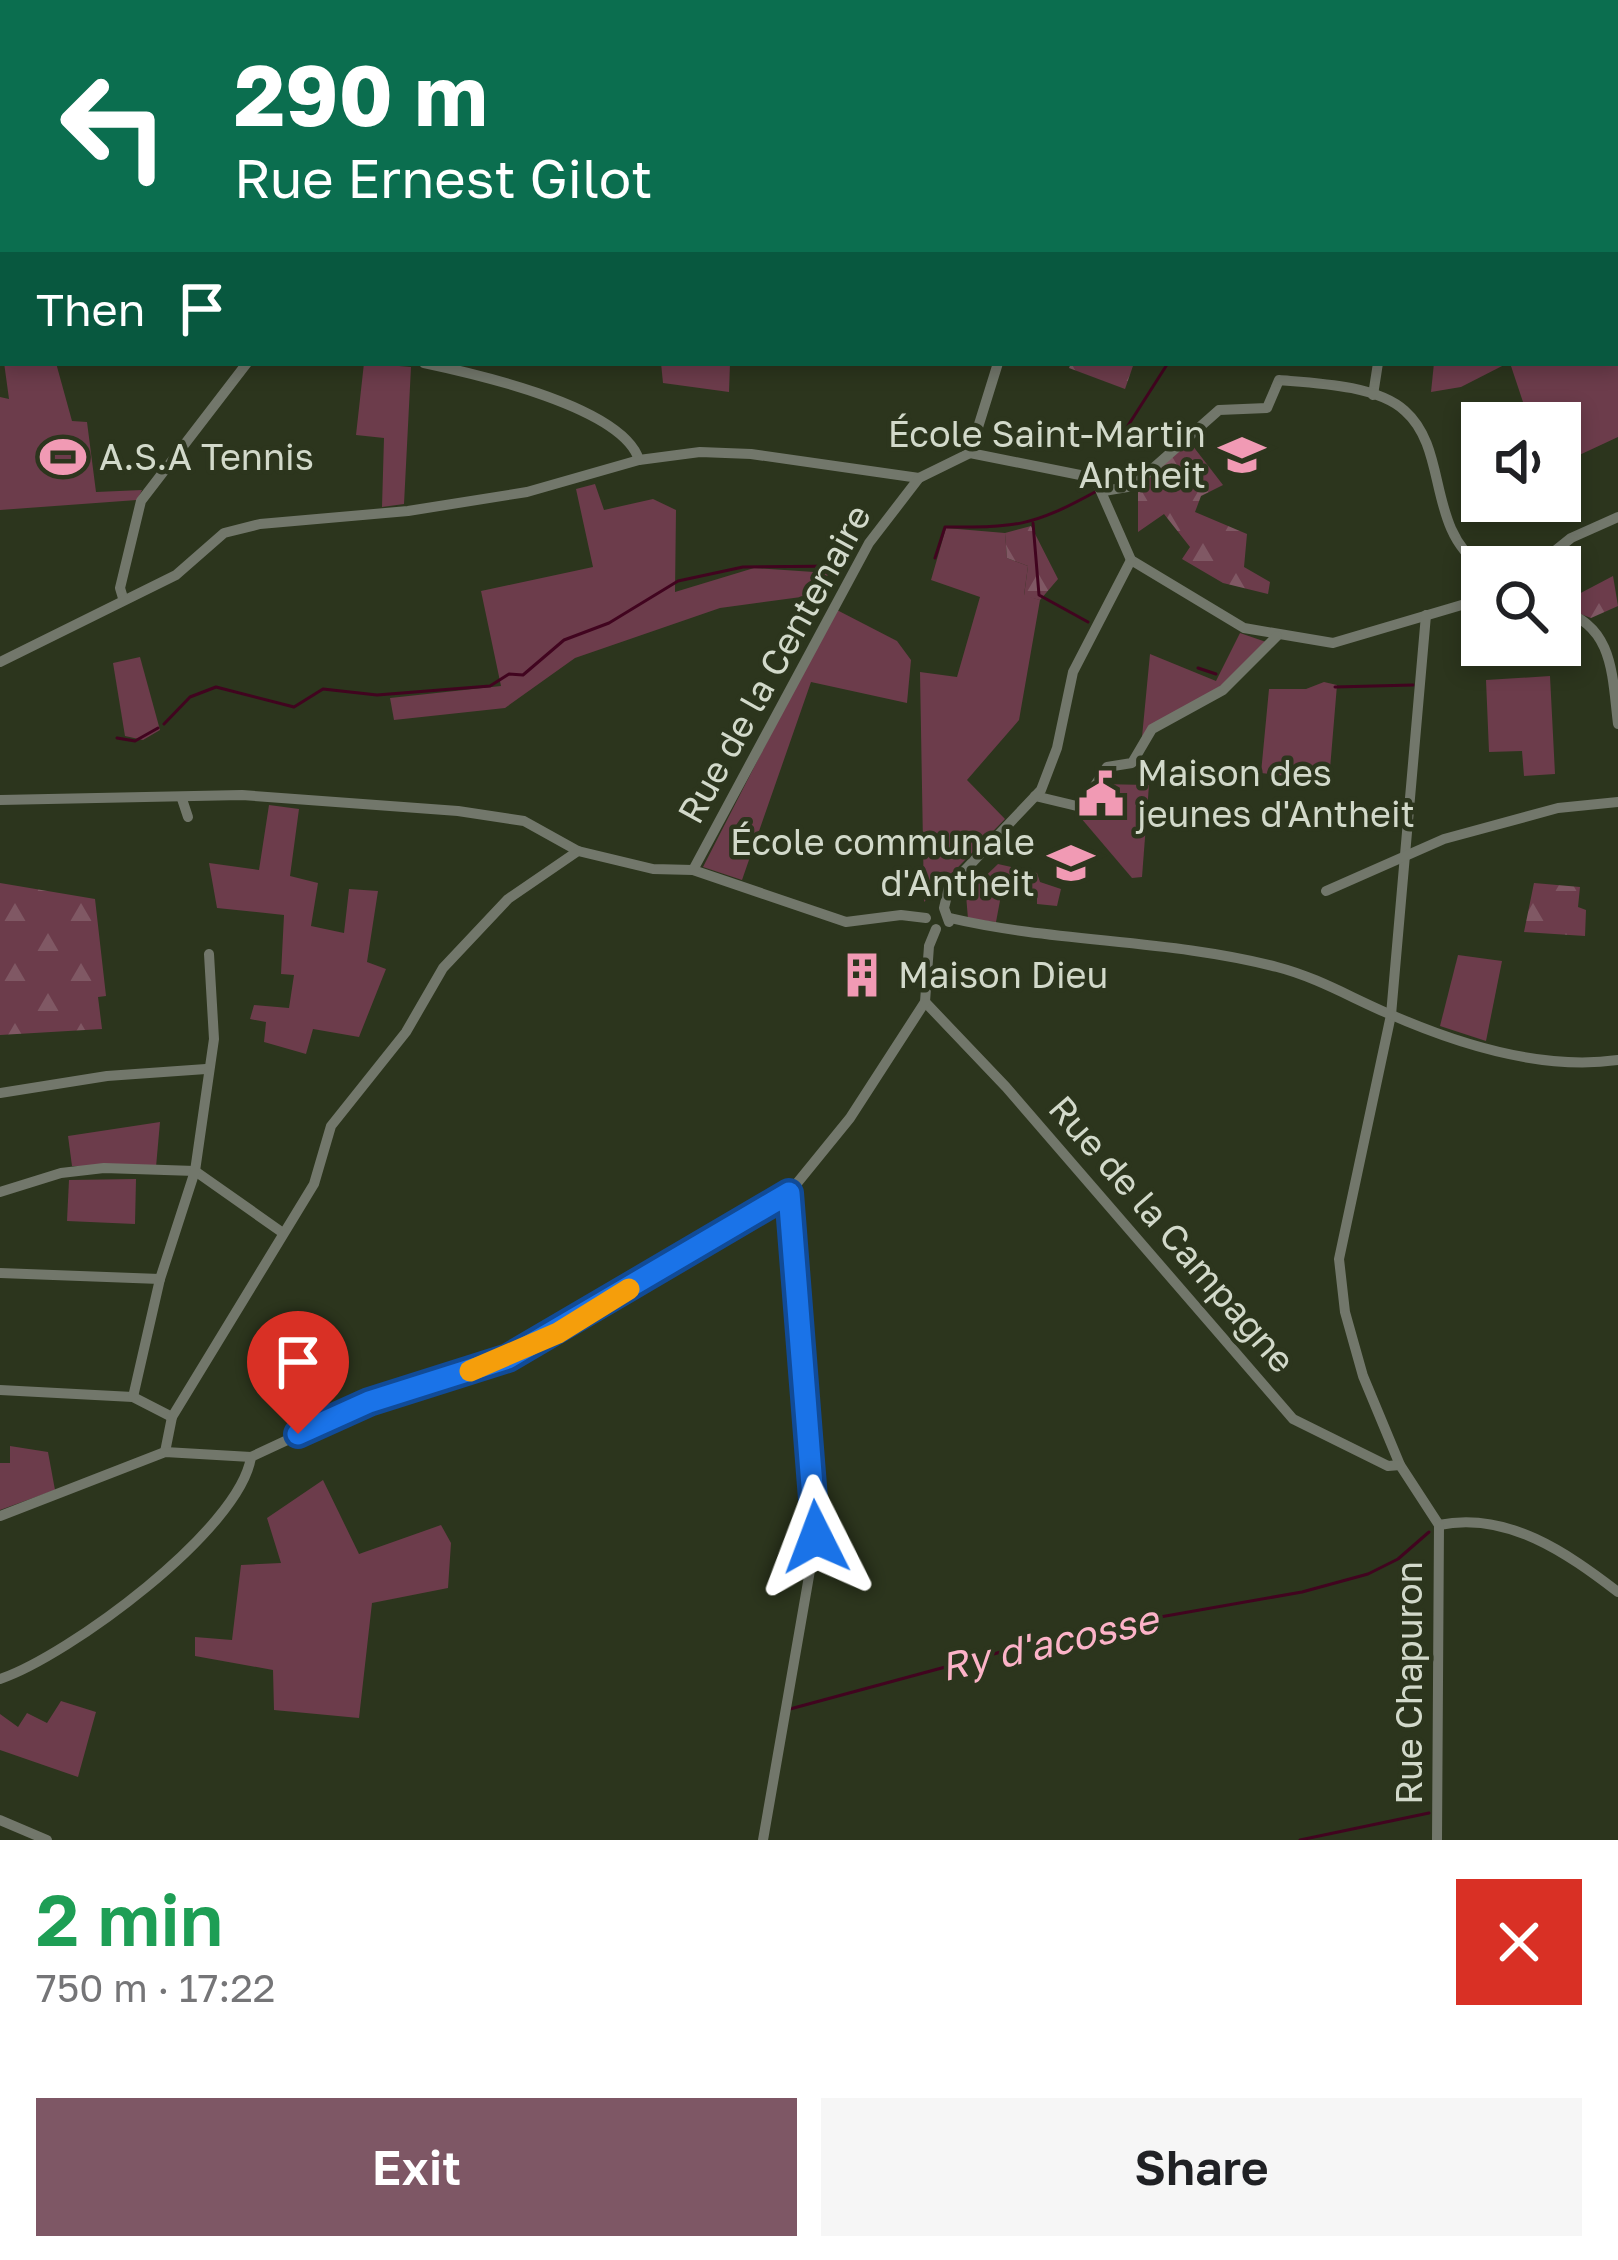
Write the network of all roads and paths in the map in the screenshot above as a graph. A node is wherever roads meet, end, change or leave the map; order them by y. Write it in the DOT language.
graph roads {
  1 [pos="245,366"];
  2 [pos="436,366"];
  3 [pos="997,366"];
  4 [pos="1378,366"];
  5 [pos="1373,395"];
  6 [pos="970,453"];
  7 [pos="639,460"];
  8 [pos="919,478"];
  9 [pos="1104,491"];
  10 [pos="1618,517"];
  11 [pos="1561,546"];
  12 [pos="1461,547"];
  13 [pos="1131,560"];
  14 [pos="124,598"];
  15 [pos="1461,605"];
  16 [pos="1426,615"];
  17 [pos="1581,616"];
  18 [pos="1277,636"];
  19 [pos="0,662"];
  20 [pos="1615,672"];
  21 [pos="1618,724"];
  22 [pos="1035,796"];
  23 [pos="182,799"];
  24 [pos="0,800"];
  25 [pos="1618,802"];
  26 [pos="188,817"];
  27 [pos="578,851"];
  28 [pos="1402,857"];
  29 [pos="693,870"];
  30 [pos="1326,891"];
  31 [pos="947,913"];
  32 [pos="926,918"];
  33 [pos="936,929"];
  34 [pos="209,953"];
  35 [pos="925,1002"];
  36 [pos="1391,1015"];
  37 [pos="1618,1060"];
  38 [pos="206,1070"];
  39 [pos="0,1093"];
  40 [pos="195,1171"];
  41 [pos="0,1192"];
  42 [pos="790,1200"];
  43 [pos="283,1232"];
  44 [pos="0,1273"];
  45 [pos="160,1280"];
  46 [pos="0,1390"];
  47 [pos="134,1397"];
  48 [pos="172,1417"];
  49 [pos="165,1452"];
  50 [pos="251,1457"];
  51 [pos="1400,1465"];
  52 [pos="0,1516"];
  53 [pos="1439,1525"];
  54 [pos="1618,1592"];
  55 [pos="0,1679"];
  56 [pos="0,1820"];
  57 [pos="47,1840"];
  58 [pos="763,1840"];
  59 [pos="1437,1840"];
  1 -- 14 [label="street"];
  2 -- 7 [label="street"];
  3 -- 6 [label="street"];
  4 -- 5 [label="street"];
  5 -- 9 [label="street"];
  5 -- 12 [label="street"];
  6 -- 8 [label="street, Rue de la Centenaire"];
  6 -- 9 [label="street"];
  7 -- 8 [label="street"];
  7 -- 14 [label="street"];
  8 -- 29 [label="street, Rue de la Centenaire"];
  9 -- 13 [label="street"];
  10 -- 11 [label="street"];
  13 -- 18 [label="street"];
  13 -- 22 [label="street"];
  14 -- 19 [label="street"];
  15 -- 16 [label="street"];
  16 -- 18 [label="street"];
  16 -- 28 [label="street"];
  17 -- 20 [label="street"];
  18 -- 22 [label="street"];
  20 -- 21 [label="street"];
  22 -- 31 [label="street"];
  23 -- 24 [label="street"];
  23 -- 26 [label="street"];
  23 -- 27 [label="street"];
  25 -- 28 [label="street"];
  27 -- 29 [label="street"];
  27 -- 43 [label="street"];
  28 -- 30 [label="street"];
  28 -- 36 [label="street"];
  29 -- 32 [label="street"];
  31 -- 32 [label="street"];
  31 -- 33 [label="street"];
  31 -- 36 [label="street"];
  32 -- 33 [label="street"];
  33 -- 35 [label="street"];
  34 -- 38 [label="street"];
  35 -- 42 [label="street"];
  35 -- 51 [label="street, Rue de la Campagne"];
  36 -- 37 [label="street"];
  36 -- 51 [label="street"];
  38 -- 39 [label="street"];
  38 -- 40 [label="street"];
  40 -- 41 [label="street"];
  40 -- 43 [label="street"];
  40 -- 45 [label="street"];
  42 -- 50 [label="street"];
  42 -- 58 [label="street"];
  43 -- 48 [label="street"];
  44 -- 45 [label="street"];
  45 -- 47 [label="street"];
  46 -- 47 [label="street"];
  47 -- 48 [label="street"];
  48 -- 49 [label="street"];
  49 -- 50 [label="street"];
  49 -- 52 [label="street"];
  50 -- 55 [label="street"];
  51 -- 53 [label="street"];
  53 -- 54 [label="street"];
  53 -- 59 [label="street, Rue Chapuron"];
  56 -- 57 [label="street"];
}
